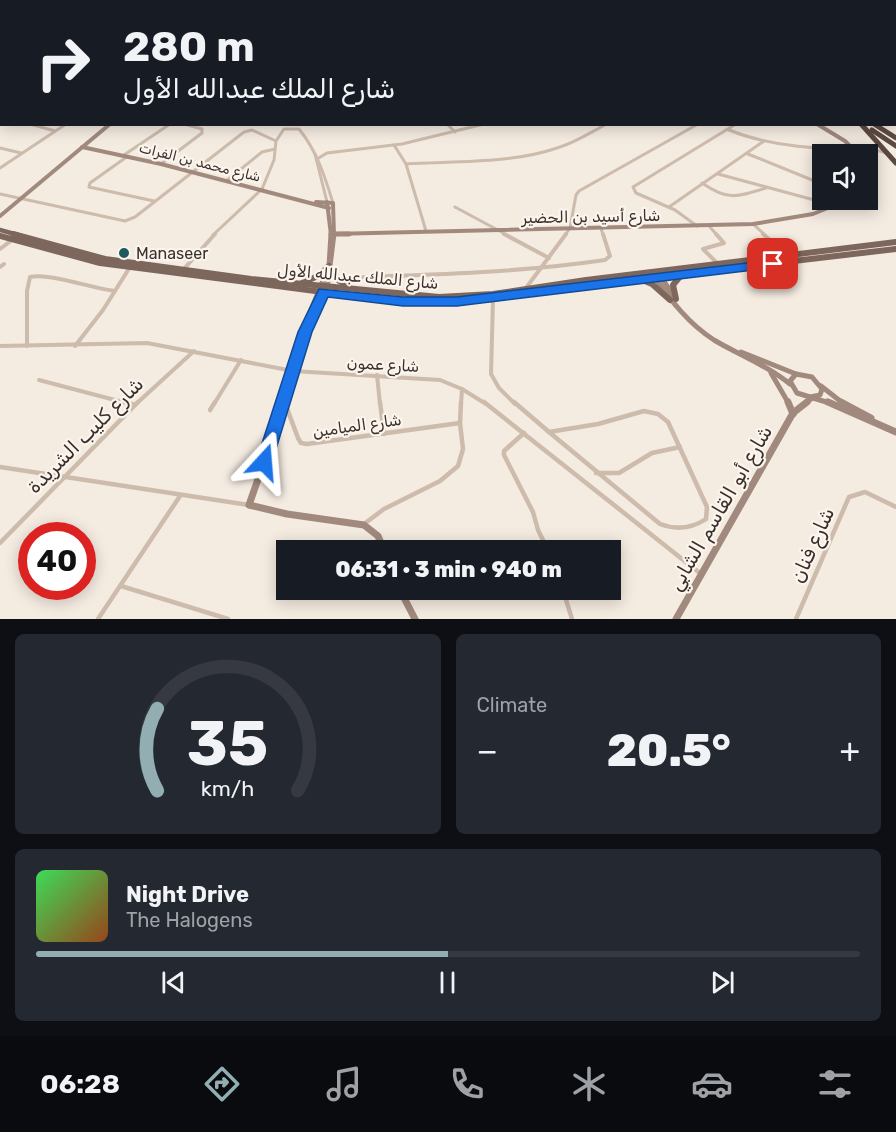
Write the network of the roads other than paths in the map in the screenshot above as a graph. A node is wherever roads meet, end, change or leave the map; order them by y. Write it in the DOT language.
graph roads {
  1 [pos="37,126"];
  2 [pos="63,126"];
  3 [pos="108,126"];
  4 [pos="167,126"];
  5 [pos="191,126"];
  6 [pos="449,126"];
  7 [pos="478,126"];
  8 [pos="603,126"];
  9 [pos="694,126"];
  10 [pos="733,126"];
  11 [pos="818,126"];
  12 [pos="863,126"];
  13 [pos="864,126"];
  14 [pos="877,126"];
  15 [pos="728,130"];
  16 [pos="56,131"];
  17 [pos="455,133"];
  18 [pos="896,138"];
  19 [pos="276,141"];
  20 [pos="765,141"];
  21 [pos="846,144"];
  22 [pos="394,145"];
  23 [pos="896,146"];
  24 [pos="82,147"];
  25 [pos="883,147"];
  26 [pos="0,148"];
  27 [pos="275,149"];
  28 [pos="812,149"];
  29 [pos="878,149"];
  30 [pos="318,151"];
  31 [pos="327,151"];
  32 [pos="340,151"];
  33 [pos="878,151"];
  34 [pos="21,153"];
  35 [pos="747,154"];
  36 [pos="888,154"];
  37 [pos="126,156"];
  38 [pos="317,159"];
  39 [pos="896,163"];
  40 [pos="161,164"];
  41 [pos="406,164"];
  42 [pos="0,168"];
  43 [pos="190,172"];
  44 [pos="718,174"];
  45 [pos="812,180"];
  46 [pos="226,181"];
  47 [pos="702,183"];
  48 [pos="767,188"];
  49 [pos="262,189"];
  50 [pos="0,194"];
  51 [pos="21,199"];
  52 [pos="812,199"];
  53 [pos="154,201"];
  54 [pos="311,202"];
  55 [pos="330,202"];
  56 [pos="455,207"];
  57 [pos="669,207"];
  58 [pos="329,208"];
  59 [pos="828,210"];
  60 [pos="0,216"];
  61 [pos="753,224"];
  62 [pos="698,226"];
  63 [pos="709,226"];
  64 [pos="570,228"];
  65 [pos="601,228"];
  66 [pos="0,230"];
  67 [pos="497,230"];
  68 [pos="426,231"];
  69 [pos="333,234"];
  70 [pos="0,236"];
  71 [pos="12,240"];
  72 [pos="896,243"];
  73 [pos="779,248"];
  74 [pos="852,248"];
  75 [pos="0,249"];
  76 [pos="896,249"];
  77 [pos="857,254"];
  78 [pos="798,255"];
  79 [pos="781,257"];
  80 [pos="549,258"];
  81 [pos="718,264"];
  82 [pos="130,267"];
  83 [pos="331,268"];
  84 [pos="542,269"];
  85 [pos="183,270"];
  86 [pos="656,274"];
  87 [pos="682,274"];
  88 [pos="336,278"];
  89 [pos="638,279"];
  90 [pos="298,284"];
  91 [pos="323,289"];
  92 [pos="526,289"];
  93 [pos="115,291"];
  94 [pos="356,291"];
  95 [pos="493,296"];
  96 [pos="674,302"];
  97 [pos="0,346"];
  98 [pos="27,346"];
  99 [pos="75,346"];
  100 [pos="195,350"];
  101 [pos="739,352"];
  102 [pos="241,360"];
  103 [pos="768,369"];
  104 [pos="293,371"];
  105 [pos="799,374"];
  106 [pos="377,375"];
  107 [pos="39,380"];
  108 [pos="790,384"];
  109 [pos="821,385"];
  110 [pos="462,389"];
  111 [pos="794,390"];
  112 [pos="812,398"];
  113 [pos="285,403"];
  114 [pos="135,405"];
  115 [pos="210,410"];
  116 [pos="793,414"];
  117 [pos="460,423"];
  118 [pos="885,427"];
  119 [pos="548,432"];
  120 [pos="896,432"];
  121 [pos="524,433"];
  122 [pos="384,434"];
  123 [pos="680,447"];
  124 [pos="0,467"];
  125 [pos="595,473"];
  126 [pos="65,476"];
  127 [pos="180,496"];
  128 [pos="249,505"];
  129 [pos="896,507"];
  130 [pos="364,525"];
  131 [pos="380,540"];
  132 [pos="543,540"];
  133 [pos="0,543"];
  134 [pos="702,575"];
  135 [pos="122,586"];
  136 [pos="405,600"];
  137 [pos="566,600"];
  138 [pos="98,619"];
  139 [pos="228,619"];
  140 [pos="415,619"];
  141 [pos="572,619"];
  142 [pos="676,619"];
  143 [pos="796,619"];
  1 -- 16 [label="street"];
  2 -- 16 [label="street"];
  3 -- 24 [label="street"];
  4 -- 37 [label="street"];
  5 -- 40 [label="street"];
  6 -- 17 [label="street"];
  7 -- 17 [label="street"];
  8 -- 41 [label="street"];
  9 -- 64 [label="street"];
  10 -- 15 [label="street"];
  11 -- 21 [label="street"];
  12 -- 25 [label="highway"];
  13 -- 23 [label="highway"];
  14 -- 18 [label="highway"];
  15 -- 20 [label="street"];
  15 -- 57 [label="street"];
  16 -- 34 [label="street"];
  17 -- 22 [label="street"];
  19 -- 27 [label="street"];
  19 -- 30 [label="street"];
  19 -- 43 [label="street"];
  20 -- 28 [label="street"];
  20 -- 35 [label="street"];
  22 -- 32 [label="street"];
  22 -- 41 [label="street"];
  24 -- 37 [label="street, شارع محمد بن الفرات"];
  24 -- 51 [label="street"];
  25 -- 29 [label="street"];
  25 -- 36 [label="highway"];
  26 -- 34 [label="street"];
  27 -- 46 [label="street"];
  27 -- 49 [label="street"];
  30 -- 31 [label="street"];
  30 -- 31 [label="street"];
  30 -- 38 [label="street"];
  30 -- 55 [label="street"];
  31 -- 32 [label="street"];
  32 -- 38 [label="street"];
  33 -- 36 [label="street"];
  34 -- 42 [label="street"];
  35 -- 44 [label="street"];
  35 -- 45 [label="street"];
  36 -- 39 [label="highway"];
  37 -- 40 [label="street, شارع محمد بن الفرات"];
  37 -- 53 [label="street"];
  38 -- 55 [label="street"];
  40 -- 43 [label="street, شارع محمد بن الفرات"];
  41 -- 68 [label="street"];
  43 -- 46 [label="street, شارع محمد بن الفرات"];
  43 -- 53 [label="street"];
  44 -- 47 [label="street"];
  44 -- 48 [label="street"];
  46 -- 49 [label="street, شارع محمد بن الفرات"];
  47 -- 48 [label="street"];
  47 -- 57 [label="street"];
  48 -- 52 [label="street"];
  49 -- 54 [label="street, شارع محمد بن الفرات"];
  49 -- 85 [label="street"];
  50 -- 51 [label="street"];
  51 -- 53 [label="street"];
  51 -- 60 [label="street"];
  54 -- 55 [label="street, شارع محمد بن الفرات"];
  54 -- 58 [label="street, شارع محمد بن الفرات"];
  55 -- 58 [label="street"];
  55 -- 69 [label="street"];
  56 -- 67 [label="street"];
  57 -- 62 [label="street"];
  58 -- 69 [label="street"];
  59 -- 61 [label="street, شارع أسيد بن الحضير"];
  61 -- 63 [label="street, شارع أسيد بن الحضير"];
  61 -- 73 [label="street"];
  62 -- 63 [label="street, شارع أسيد بن الحضير"];
  62 -- 65 [label="street, شارع أسيد بن الحضير"];
  63 -- 81 [label="street"];
  64 -- 65 [label="street, شارع أسيد بن الحضير"];
  64 -- 67 [label="street, شارع أسيد بن الحضير"];
  64 -- 80 [label="street"];
  65 -- 84 [label="street"];
  66 -- 85 [label="main road, شارع الملك عبدالله الأول"];
  67 -- 68 [label="street, شارع أسيد بن الحضير"];
  67 -- 80 [label="street"];
  68 -- 69 [label="street, شارع أسيد بن الحضير"];
  69 -- 83 [label="street"];
  70 -- 71 [label="main road, شارع الملك عبدالله الأول"];
  71 -- 75 [label="street"];
  71 -- 82 [label="main road, شارع الملك عبدالله الأول"];
  72 -- 74 [label="main road, شارع الملك عبدالله الأول"];
  73 -- 78 [label="street"];
  73 -- 79 [label="street"];
  74 -- 77 [label="main road"];
  74 -- 78 [label="main road, شارع الملك عبدالله الأول"];
  76 -- 77 [label="main road, شارع الملك عبدالله الأول"];
  77 -- 87 [label="main road, شارع الملك عبدالله الأول"];
  78 -- 79 [label="main road, شارع الملك عبدالله الأول"];
  79 -- 81 [label="main road, شارع الملك عبدالله الأول"];
  80 -- 84 [label="street"];
  81 -- 86 [label="main road, شارع الملك عبدالله الأول"];
  82 -- 91 [label="main road, شارع الملك عبدالله الأول"];
  82 -- 93 [label="street"];
  83 -- 88 [label="main road"];
  83 -- 90 [label="main road"];
  83 -- 91 [label="street"];
  84 -- 88 [label="street"];
  84 -- 92 [label="street"];
  85 -- 90 [label="main road, شارع الملك عبدالله الأول"];
  86 -- 87 [label="main road, شارع الملك عبدالله الأول"];
  86 -- 89 [label="main road, شارع الملك عبدالله الأول"];
  86 -- 92 [label="main road, شارع الملك عبدالله الأول"];
  86 -- 96 [label="street"];
  87 -- 96 [label="main road"];
  88 -- 94 [label="main road"];
  89 -- 95 [label="main road, شارع الملك عبدالله الأول"];
  89 -- 96 [label="main road"];
  90 -- 91 [label="main road, شارع الملك عبدالله الأول"];
  91 -- 94 [label="main road, شارع الملك عبدالله الأول"];
  91 -- 95 [label="main road, شارع الملك عبدالله الأول"];
  91 -- 104 [label="street"];
  92 -- 95 [label="main road, شارع الملك عبدالله الأول"];
  93 -- 98 [label="street"];
  93 -- 99 [label="street"];
  94 -- 95 [label="main road, شارع الملك عبدالله الأول"];
  95 -- 119 [label="street"];
  96 -- 101 [label="street"];
  97 -- 98 [label="street, شارع عمون"];
  98 -- 99 [label="street, شارع عمون"];
  99 -- 100 [label="street, شارع عمون"];
  100 -- 102 [label="street, شارع عمون"];
  100 -- 114 [label="street, شارع كليب الشريدة"];
  101 -- 103 [label="street"];
  101 -- 105 [label="street"];
  102 -- 104 [label="street, شارع عمون"];
  102 -- 115 [label="street"];
  103 -- 108 [label="street"];
  103 -- 116 [label="street"];
  104 -- 106 [label="street, شارع عمون"];
  104 -- 113 [label="street"];
  105 -- 108 [label="street"];
  105 -- 109 [label="street"];
  106 -- 110 [label="street, شارع عمون"];
  106 -- 122 [label="street"];
  107 -- 114 [label="street"];
  108 -- 111 [label="street"];
  109 -- 112 [label="street"];
  109 -- 118 [label="street"];
  110 -- 117 [label="street"];
  110 -- 121 [label="street, شارع عمون"];
  111 -- 112 [label="street"];
  111 -- 116 [label="street, شارع أبو القاسم الشابي"];
  112 -- 116 [label="street, شارع أبو القاسم الشابي"];
  112 -- 118 [label="street"];
  113 -- 122 [label="street, شارع الميامين"];
  113 -- 128 [label="street"];
  114 -- 126 [label="street, شارع كليب الشريدة"];
  116 -- 134 [label="street, شارع أبو القاسم الشابي"];
  117 -- 122 [label="street, شارع الميامين"];
  117 -- 130 [label="street"];
  118 -- 120 [label="street"];
  119 -- 123 [label="street"];
  119 -- 125 [label="street"];
  121 -- 132 [label="street"];
  121 -- 134 [label="street, شارع عمون"];
  123 -- 125 [label="street"];
  123 -- 125 [label="street"];
  124 -- 126 [label="street"];
  126 -- 127 [label="street"];
  126 -- 133 [label="street, شارع كليب الشريدة"];
  127 -- 128 [label="street"];
  127 -- 135 [label="street"];
  128 -- 130 [label="street"];
  129 -- 143 [label="street, شارع فنان"];
  130 -- 131 [label="street"];
  134 -- 142 [label="street, شارع أبو القاسم الشابي"];
  135 -- 138 [label="street"];
  135 -- 139 [label="street"];
  136 -- 140 [label="street"];
  137 -- 141 [label="street"];
}
